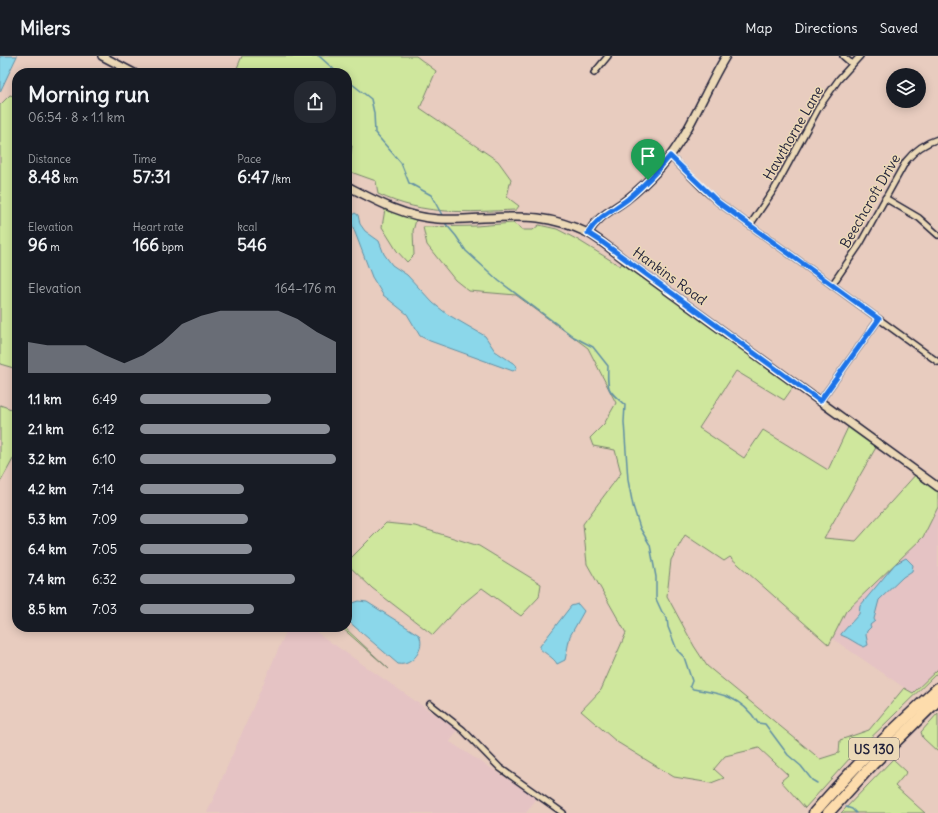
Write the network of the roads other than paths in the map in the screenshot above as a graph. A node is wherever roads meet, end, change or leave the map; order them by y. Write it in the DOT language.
graph roads {
  1 [pos="102,56"];
  2 [pos="608,56"];
  3 [pos="726,56"];
  4 [pos="843,56"];
  5 [pos="860,56"];
  6 [pos="852,64"];
  7 [pos="125,68"];
  8 [pos="594,73"];
  9 [pos="938,139"];
  10 [pos="670,156"];
  11 [pos="352,189"];
  12 [pos="885,198"];
  13 [pos="750,225"];
  14 [pos="588,233"];
  15 [pos="938,235"];
  16 [pos="832,285"];
  17 [pos="879,319"];
  18 [pos="938,362"];
  19 [pos="820,401"];
  20 [pos="938,487"];
  21 [pos="938,688"];
  22 [pos="938,700"];
  23 [pos="430,704"];
  24 [pos="563,813"];
  25 [pos="814,813"];
  26 [pos="828,813"];
  1 -- 7 [label="main road"];
  2 -- 8 [label="street"];
  3 -- 10 [label="main road"];
  4 -- 6 [label="street"];
  5 -- 6 [label="street, Hawthorne Lane"];
  6 -- 13 [label="street, Hawthorne Lane"];
  9 -- 12 [label="street, Beechcroft Drive"];
  10 -- 13 [label="street"];
  10 -- 14 [label="main road"];
  11 -- 14 [label="main road, Hankins Road"];
  12 -- 15 [label="street"];
  12 -- 16 [label="street, Beechcroft Drive"];
  13 -- 16 [label="street"];
  14 -- 19 [label="main road, Hankins Road"];
  16 -- 17 [label="street"];
  17 -- 18 [label="street"];
  17 -- 19 [label="street"];
  19 -- 20 [label="main road, Hankins Road"];
  21 -- 25 [label="highway, US 130"];
  22 -- 26 [label="highway, US 130"];
  23 -- 24 [label="street"];
}
